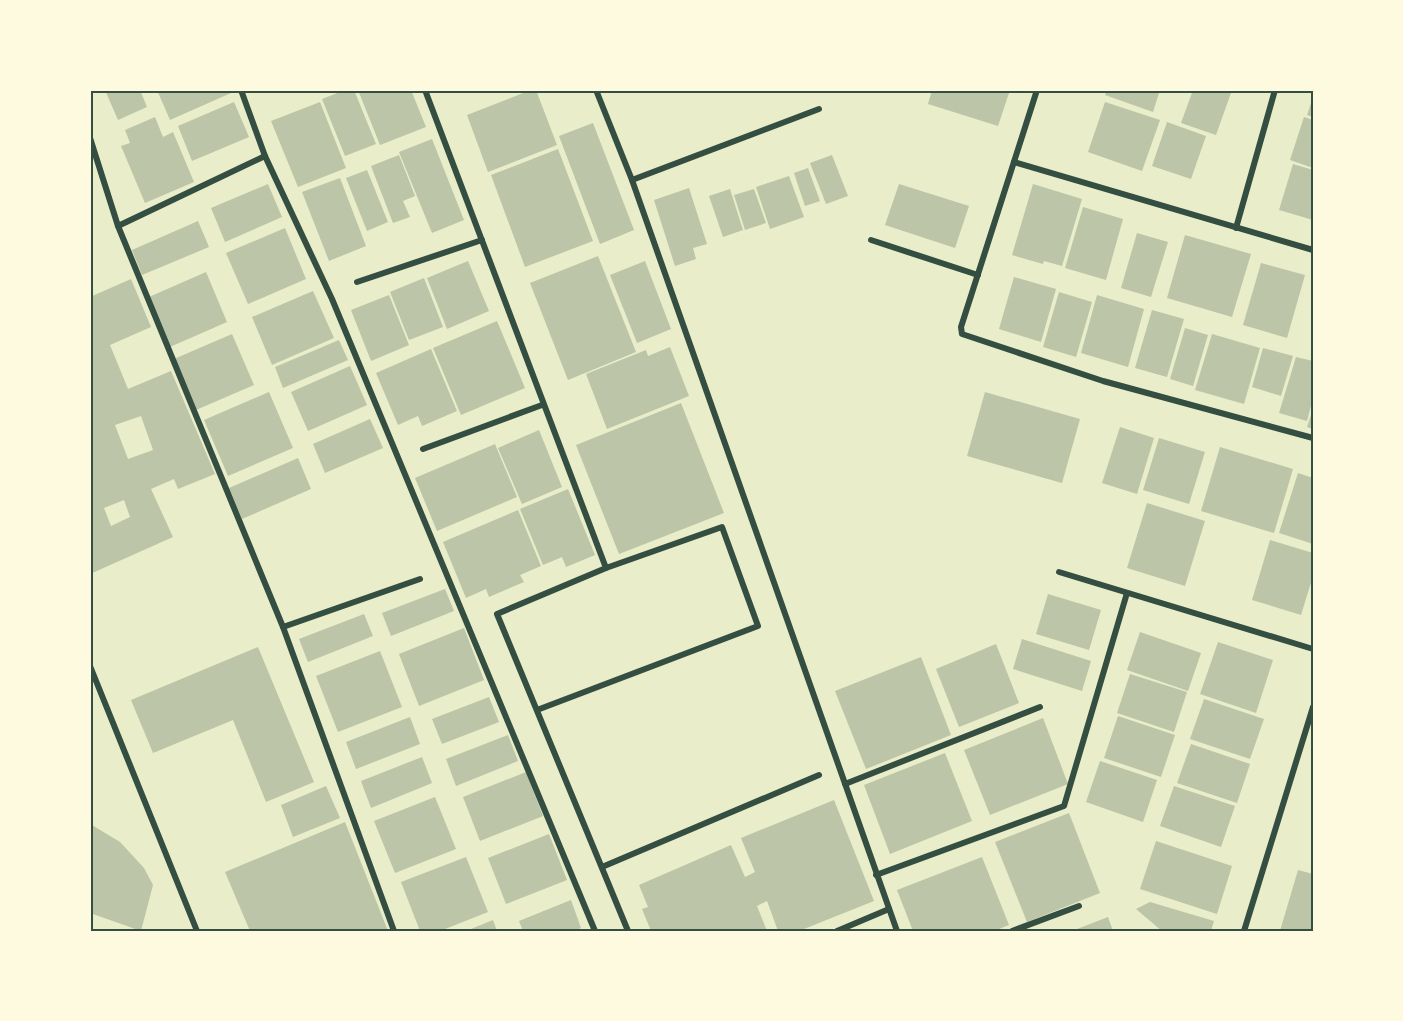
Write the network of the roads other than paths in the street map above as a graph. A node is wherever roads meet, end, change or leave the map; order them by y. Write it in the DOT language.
graph roads {
  1 [pos="241,90"];
  2 [pos="425,90"];
  3 [pos="596,90"];
  4 [pos="1037,90"];
  5 [pos="1275,90"];
  6 [pos="819,109"];
  7 [pos="90,138"];
  8 [pos="265,156"];
  9 [pos="1014,162"];
  10 [pos="632,180"];
  11 [pos="118,226"];
  12 [pos="1236,228"];
  13 [pos="482,240"];
  14 [pos="871,240"];
  15 [pos="1313,250"];
  16 [pos="978,275"];
  17 [pos="357,282"];
  18 [pos="542,405"];
  19 [pos="1313,438"];
  20 [pos="423,449"];
  21 [pos="606,568"];
  22 [pos="1059,572"];
  23 [pos="420,579"];
  24 [pos="1127,593"];
  25 [pos="283,627"];
  26 [pos="1313,649"];
  27 [pos="90,667"];
  28 [pos="1040,707"];
  29 [pos="1313,707"];
  30 [pos="537,710"];
  31 [pos="819,776"];
  32 [pos="845,784"];
  33 [pos="602,867"];
  34 [pos="876,875"];
  35 [pos="1079,906"];
  36 [pos="889,909"];
  37 [pos="197,931"];
  38 [pos="394,931"];
  39 [pos="595,931"];
  40 [pos="628,931"];
  41 [pos="837,931"];
  42 [pos="897,931"];
  43 [pos="1012,931"];
  44 [pos="1244,931"];
  1 -- 8 [label="street"];
  2 -- 13 [label="street"];
  3 -- 10 [label="street"];
  4 -- 9 [label="street"];
  5 -- 12 [label="street"];
  6 -- 10 [label="street"];
  7 -- 11 [label="street"];
  8 -- 11 [label="street"];
  8 -- 39 [label="street"];
  9 -- 12 [label="street"];
  9 -- 16 [label="street"];
  10 -- 32 [label="street"];
  11 -- 25 [label="street"];
  12 -- 15 [label="street"];
  13 -- 17 [label="street"];
  13 -- 18 [label="street"];
  14 -- 16 [label="street"];
  16 -- 19 [label="street"];
  18 -- 20 [label="street"];
  18 -- 21 [label="street"];
  21 -- 30 [label="street"];
  21 -- 30 [label="street"];
  22 -- 24 [label="street"];
  23 -- 25 [label="street"];
  24 -- 26 [label="street"];
  24 -- 34 [label="street"];
  25 -- 38 [label="street"];
  27 -- 37 [label="street"];
  28 -- 32 [label="street"];
  29 -- 44 [label="street"];
  30 -- 33 [label="street"];
  31 -- 33 [label="street"];
  32 -- 34 [label="street"];
  33 -- 40 [label="street"];
  34 -- 36 [label="street"];
  35 -- 43 [label="street"];
  36 -- 41 [label="street"];
  36 -- 42 [label="street"];
}
